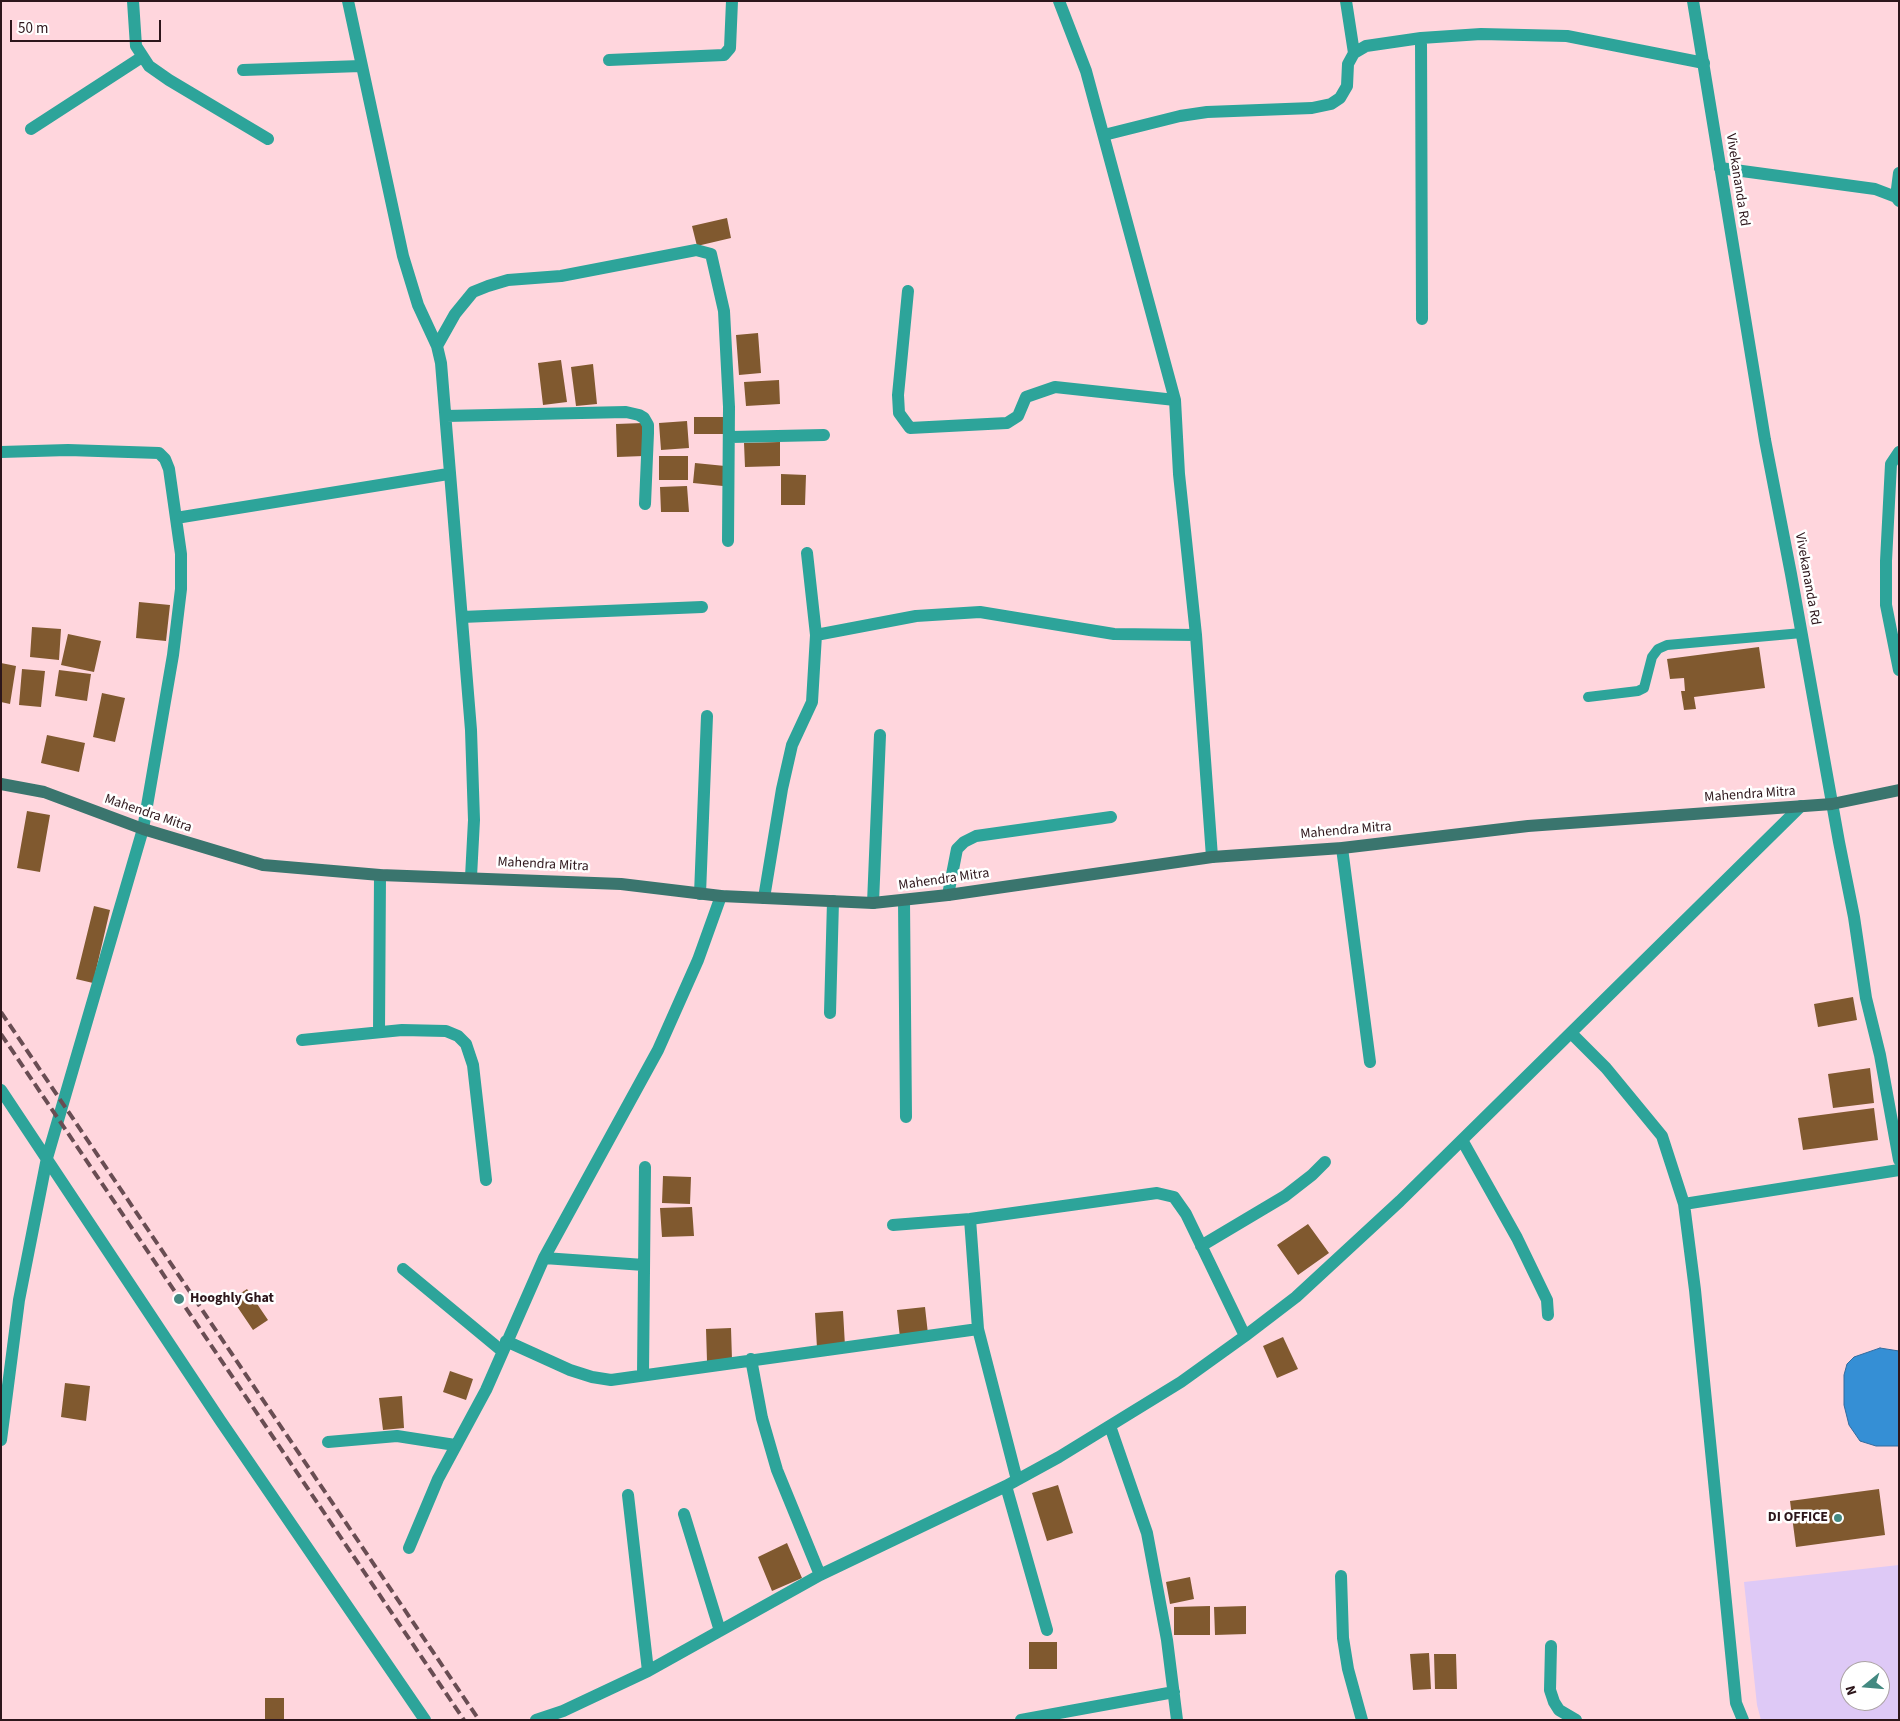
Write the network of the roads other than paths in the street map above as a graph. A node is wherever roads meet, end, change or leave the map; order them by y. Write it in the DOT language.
graph roads {
  1 [pos="133,1"];
  2 [pos="732,1"];
  3 [pos="1059,1"];
  4 [pos="1346,1"];
  5 [pos="1693,1"];
  6 [pos="349,2"];
  7 [pos="1421,38"];
  8 [pos="1354,53"];
  9 [pos="142,57"];
  10 [pos="609,60"];
  11 [pos="1704,63"];
  12 [pos="361,66"];
  13 [pos="243,70"];
  14 [pos="31,129"];
  15 [pos="1104,135"];
  16 [pos="268,139"];
  17 [pos="1720,168"];
  18 [pos="1899,173"];
  19 [pos="1897,199"];
  20 [pos="908,291"];
  21 [pos="1422,319"];
  22 [pos="437,346"];
  23 [pos="1175,400"];
  24 [pos="446,416"];
  25 [pos="824,435"];
  26 [pos="731,437"];
  27 [pos="1,452"];
  28 [pos="1899,452"];
  29 [pos="448,474"];
  30 [pos="645,504"];
  31 [pos="176,518"];
  32 [pos="728,541"];
  33 [pos="807,553"];
  34 [pos="702,607"];
  35 [pos="462,617"];
  36 [pos="1802,633"];
  37 [pos="816,635"];
  38 [pos="1196,635"];
  39 [pos="1899,670"];
  40 [pos="1588,697"];
  41 [pos="707,716"];
  42 [pos="880,735"];
  43 [pos="1,784"];
  44 [pos="1899,790"];
  45 [pos="1832,804"];
  46 [pos="1801,806"];
  47 [pos="1111,817"];
  48 [pos="143,829"];
  49 [pos="1342,848"];
  50 [pos="1212,857"];
  51 [pos="380,875"];
  52 [pos="471,877"];
  53 [pos="700,894"];
  54 [pos="948,895"];
  55 [pos="721,896"];
  56 [pos="764,898"];
  57 [pos="904,901"];
  58 [pos="833,902"];
  59 [pos="872,903"];
  60 [pos="830,1013"];
  61 [pos="378,1032"];
  62 [pos="1571,1033"];
  63 [pos="302,1040"];
  64 [pos="1370,1062"];
  65 [pos="1,1090"];
  66 [pos="906,1117"];
  67 [pos="1462,1140"];
  68 [pos="47,1158"];
  69 [pos="1899,1160"];
  70 [pos="1324,1162"];
  71 [pos="645,1167"];
  72 [pos="1899,1170"];
  73 [pos="486,1180"];
  74 [pos="1684,1204"];
  75 [pos="970,1219"];
  76 [pos="893,1225"];
  77 [pos="1201,1246"];
  78 [pos="544,1258"];
  79 [pos="644,1265"];
  80 [pos="403,1269"];
  81 [pos="1548,1315"];
  82 [pos="978,1329"];
  83 [pos="1245,1336"];
  84 [pos="504,1346"];
  85 [pos="751,1360"];
  86 [pos="643,1375"];
  87 [pos="1110,1426"];
  88 [pos="1,1440"];
  89 [pos="328,1442"];
  90 [pos="455,1446"];
  91 [pos="1011,1483"];
  92 [pos="628,1495"];
  93 [pos="684,1514"];
  94 [pos="409,1548"];
  95 [pos="820,1575"];
  96 [pos="1341,1576"];
  97 [pos="1047,1630"];
  98 [pos="720,1632"];
  99 [pos="1550,1646"];
  100 [pos="648,1671"];
  101 [pos="1174,1692"];
  102 [pos="425,1720"];
  103 [pos="536,1720"];
  104 [pos="1021,1720"];
  105 [pos="1177,1720"];
  106 [pos="1362,1720"];
  107 [pos="1576,1720"];
  108 [pos="1735,1720"];
  109 [pos="1742,1720"];
  1 -- 9 [label="street"];
  2 -- 10 [label="street"];
  3 -- 15 [label="street"];
  4 -- 8 [label="street"];
  5 -- 11 [label="street, Vivekananda Rd"];
  6 -- 12 [label="street"];
  7 -- 8 [label="street"];
  7 -- 11 [label="street"];
  7 -- 21 [label="street"];
  8 -- 15 [label="street"];
  9 -- 14 [label="street"];
  9 -- 16 [label="street"];
  11 -- 17 [label="street, Vivekananda Rd"];
  12 -- 13 [label="street"];
  12 -- 22 [label="street"];
  15 -- 23 [label="street"];
  17 -- 19 [label="street"];
  17 -- 36 [label="street, Vivekananda Rd"];
  18 -- 19 [label="street"];
  20 -- 23 [label="street"];
  22 -- 24 [label="street"];
  22 -- 26 [label="street"];
  23 -- 38 [label="street"];
  24 -- 29 [label="street"];
  24 -- 30 [label="street"];
  25 -- 26 [label="street"];
  26 -- 32 [label="street"];
  27 -- 31 [label="street"];
  28 -- 39 [label="street"];
  29 -- 31 [label="street"];
  29 -- 35 [label="street"];
  31 -- 48 [label="street"];
  33 -- 37 [label="street"];
  34 -- 35 [label="street"];
  35 -- 52 [label="street"];
  36 -- 40 [label="lane"];
  36 -- 45 [label="street, Vivekananda Rd"];
  37 -- 38 [label="street"];
  37 -- 56 [label="street"];
  38 -- 50 [label="street"];
  41 -- 53 [label="street"];
  42 -- 59 [label="street"];
  43 -- 48 [label="main road, Mahendra Mitra"];
  44 -- 45 [label="main road, Mahendra Mitra"];
  45 -- 46 [label="main road, Mahendra Mitra"];
  45 -- 69 [label="street, Vivekananda Rd"];
  46 -- 49 [label="main road, Mahendra Mitra"];
  46 -- 62 [label="street"];
  47 -- 54 [label="street"];
  48 -- 51 [label="main road, Mahendra Mitra"];
  48 -- 68 [label="street"];
  49 -- 50 [label="main road, Mahendra Mitra"];
  49 -- 64 [label="street"];
  50 -- 54 [label="main road, Mahendra Mitra"];
  51 -- 52 [label="main road, Mahendra Mitra"];
  51 -- 61 [label="street"];
  52 -- 53 [label="main road, Mahendra Mitra"];
  53 -- 55 [label="main road, Mahendra Mitra"];
  54 -- 57 [label="main road, Mahendra Mitra"];
  55 -- 56 [label="main road, Mahendra Mitra"];
  55 -- 78 [label="street"];
  56 -- 58 [label="main road, Mahendra Mitra"];
  57 -- 59 [label="main road, Mahendra Mitra"];
  57 -- 66 [label="street"];
  58 -- 59 [label="main road, Mahendra Mitra"];
  58 -- 60 [label="street"];
  61 -- 63 [label="street"];
  61 -- 73 [label="street"];
  62 -- 67 [label="street"];
  62 -- 74 [label="street"];
  65 -- 68 [label="street"];
  67 -- 81 [label="street"];
  67 -- 83 [label="street"];
  68 -- 88 [label="street"];
  68 -- 102 [label="street"];
  70 -- 77 [label="street"];
  71 -- 79 [label="street"];
  72 -- 74 [label="street"];
  74 -- 109 [label="street"];
  75 -- 76 [label="street"];
  75 -- 77 [label="street"];
  75 -- 82 [label="street"];
  77 -- 83 [label="street"];
  78 -- 79 [label="street"];
  78 -- 84 [label="street"];
  79 -- 86 [label="street"];
  80 -- 84 [label="street"];
  82 -- 85 [label="street"];
  82 -- 91 [label="street"];
  83 -- 87 [label="street"];
  84 -- 86 [label="street"];
  84 -- 90 [label="street"];
  85 -- 86 [label="street"];
  85 -- 95 [label="street"];
  87 -- 91 [label="street"];
  87 -- 101 [label="street"];
  89 -- 90 [label="street"];
  90 -- 94 [label="street"];
  91 -- 95 [label="street"];
  91 -- 97 [label="street"];
  92 -- 100 [label="street"];
  93 -- 98 [label="street"];
  95 -- 98 [label="street"];
  96 -- 106 [label="street"];
  98 -- 100 [label="street"];
  99 -- 107 [label="street"];
  100 -- 103 [label="street"];
  101 -- 104 [label="street"];
  101 -- 105 [label="street"];
  108 -- 109 [label="street"];
}
